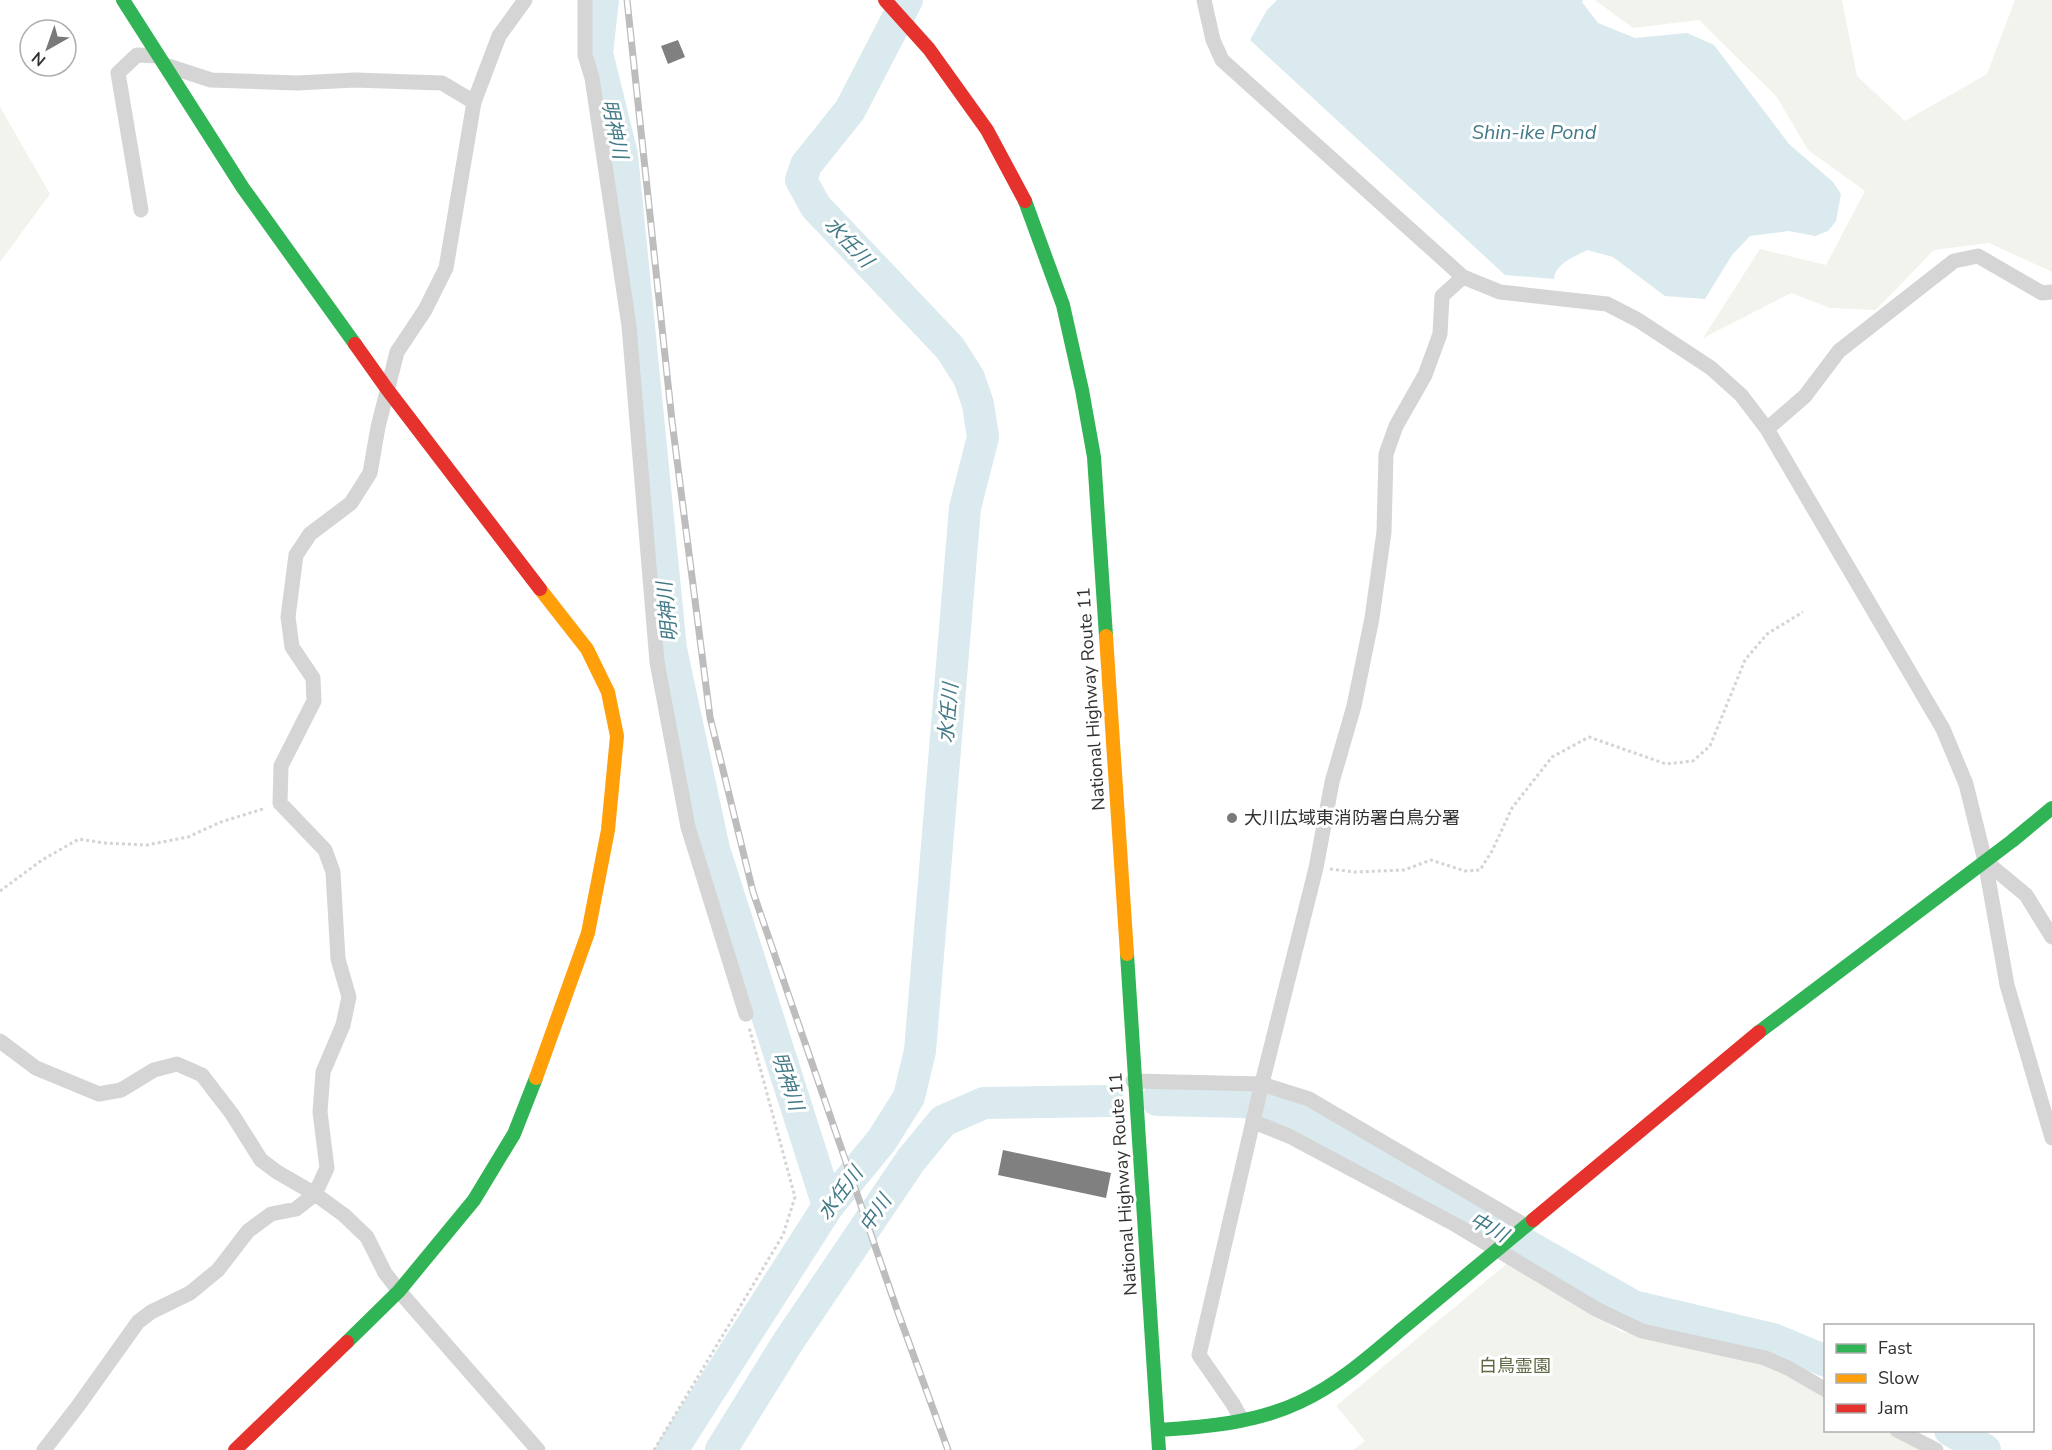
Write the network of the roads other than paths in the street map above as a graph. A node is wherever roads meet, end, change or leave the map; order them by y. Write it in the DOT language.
graph roads {
  1 [pos="123,0"];
  2 [pos="525,0"];
  3 [pos="585,0"];
  4 [pos="886,0"];
  5 [pos="1204,0"];
  6 [pos="162,60"];
  7 [pos="474,102"];
  8 [pos="141,210"];
  9 [pos="1463,277"];
  10 [pos="2052,292"];
  11 [pos="387,389"];
  12 [pos="1767,429"];
  13 [pos="2052,808"];
  14 [pos="1985,861"];
  15 [pos="2052,937"];
  16 [pos="746,1014"];
  17 [pos="0,1041"];
  18 [pos="1133,1081"];
  19 [pos="1261,1088"];
  20 [pos="2047,1107"];
  21 [pos="1254,1122"];
  22 [pos="2052,1138"];
  23 [pos="315,1194"];
  24 [pos="1526,1226"];
  25 [pos="1497,1250"];
  26 [pos="399,1291"];
  27 [pos="1824,1389"];
  28 [pos="1242,1420"];
  29 [pos="1158,1430"];
  30 [pos="1900,1432"];
  31 [pos="44,1450"];
  32 [pos="235,1450"];
  33 [pos="538,1450"];
  34 [pos="1159,1450"];
  35 [pos="1936,1450"];
  1 -- 6 [label="main road"];
  2 -- 7 [label="street"];
  3 -- 16 [label="street"];
  4 -- 18 [label="main road, National Highway Route 11"];
  5 -- 9 [label="street"];
  6 -- 7 [label="street"];
  6 -- 8 [label="street"];
  6 -- 11 [label="main road"];
  7 -- 11 [label="street"];
  9 -- 12 [label="street"];
  9 -- 19 [label="street"];
  10 -- 12 [label="street"];
  11 -- 23 [label="street"];
  11 -- 26 [label="main road"];
  12 -- 14 [label="street"];
  13 -- 14 [label="main road"];
  14 -- 15 [label="street"];
  14 -- 20 [label="street"];
  14 -- 24 [label="main road"];
  17 -- 23 [label="street"];
  18 -- 19 [label="street"];
  18 -- 29 [label="main road, National Highway Route 11"];
  19 -- 21 [label="street"];
  19 -- 24 [label="street"];
  20 -- 22 [label="street"];
  21 -- 25 [label="street"];
  21 -- 28 [label="street"];
  23 -- 26 [label="street"];
  23 -- 31 [label="street"];
  24 -- 25 [label="main road"];
  25 -- 27 [label="street"];
  25 -- 28 [label="main road"];
  26 -- 32 [label="main road"];
  26 -- 33 [label="street"];
  28 -- 29 [label="main road"];
  29 -- 34 [label="main road, National Highway Route 11"];
  30 -- 35 [label="street"];
}
